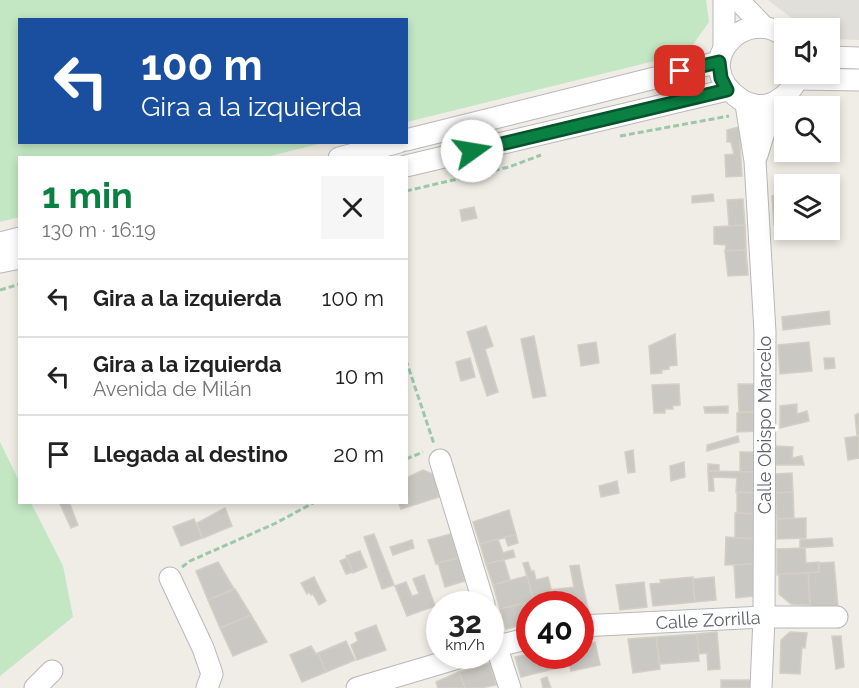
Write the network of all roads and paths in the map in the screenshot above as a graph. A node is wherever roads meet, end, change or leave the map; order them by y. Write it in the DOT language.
graph roads {
  1 [pos="724,0"];
  2 [pos="738,0"];
  3 [pos="764,27"];
  4 [pos="774,32"];
  5 [pos="722,54"];
  6 [pos="840,57"];
  7 [pos="859,58"];
  8 [pos="840,79"];
  9 [pos="859,80"];
  10 [pos="793,84"];
  11 [pos="727,90"];
  12 [pos="773,103"];
  13 [pos="747,108"];
  14 [pos="620,136"];
  15 [pos="408,140"];
  16 [pos="392,144"];
  17 [pos="551,151"];
  18 [pos="346,156"];
  19 [pos="755,161"];
  20 [pos="408,166"];
  21 [pos="408,191"];
  22 [pos="18,238"];
  23 [pos="0,243"];
  24 [pos="18,258"];
  25 [pos="0,262"];
  26 [pos="18,285"];
  27 [pos="0,290"];
  28 [pos="408,366"];
  29 [pos="440,460"];
  30 [pos="311,504"];
  31 [pos="170,578"];
  32 [pos="480,591"];
  33 [pos="837,616"];
  34 [pos="764,617"];
  35 [pos="594,625"];
  36 [pos="426,668"];
  37 [pos="503,669"];
  38 [pos="52,671"];
  39 [pos="35,688"];
  40 [pos="207,688"];
  41 [pos="357,688"];
  42 [pos="510,688"];
  43 [pos="761,688"];
  1 -- 5 [label="street"];
  2 -- 3 [label="street"];
  3 -- 4 [label="street"];
  3 -- 5 [label="street"];
  5 -- 11 [label="street"];
  5 -- 15 [label="street"];
  6 -- 7 [label="street"];
  8 -- 9 [label="street"];
  10 -- 12 [label="street"];
  11 -- 13 [label="street"];
  11 -- 20 [label="street"];
  12 -- 13 [label="street"];
  12 -- 19 [label="street, Calle Obispo Marcelo"];
  13 -- 14 [label="path"];
  13 -- 19 [label="street, Calle Obispo Marcelo"];
  16 -- 18 [label="street"];
  17 -- 21 [label="path"];
  19 -- 34 [label="street, Calle Obispo Marcelo"];
  22 -- 23 [label="street"];
  24 -- 25 [label="street"];
  26 -- 27 [label="path"];
  28 -- 29 [label="path"];
  29 -- 32 [label="street"];
  30 -- 31 [label="path"];
  31 -- 40 [label="street"];
  33 -- 34 [label="street, Calle Zorrilla"];
  34 -- 35 [label="street, Calle Zorrilla"];
  34 -- 43 [label="street, Calle Obispo Marcelo"];
  36 -- 41 [label="street"];
  37 -- 42 [label="street"];
  38 -- 39 [label="street"];
}
